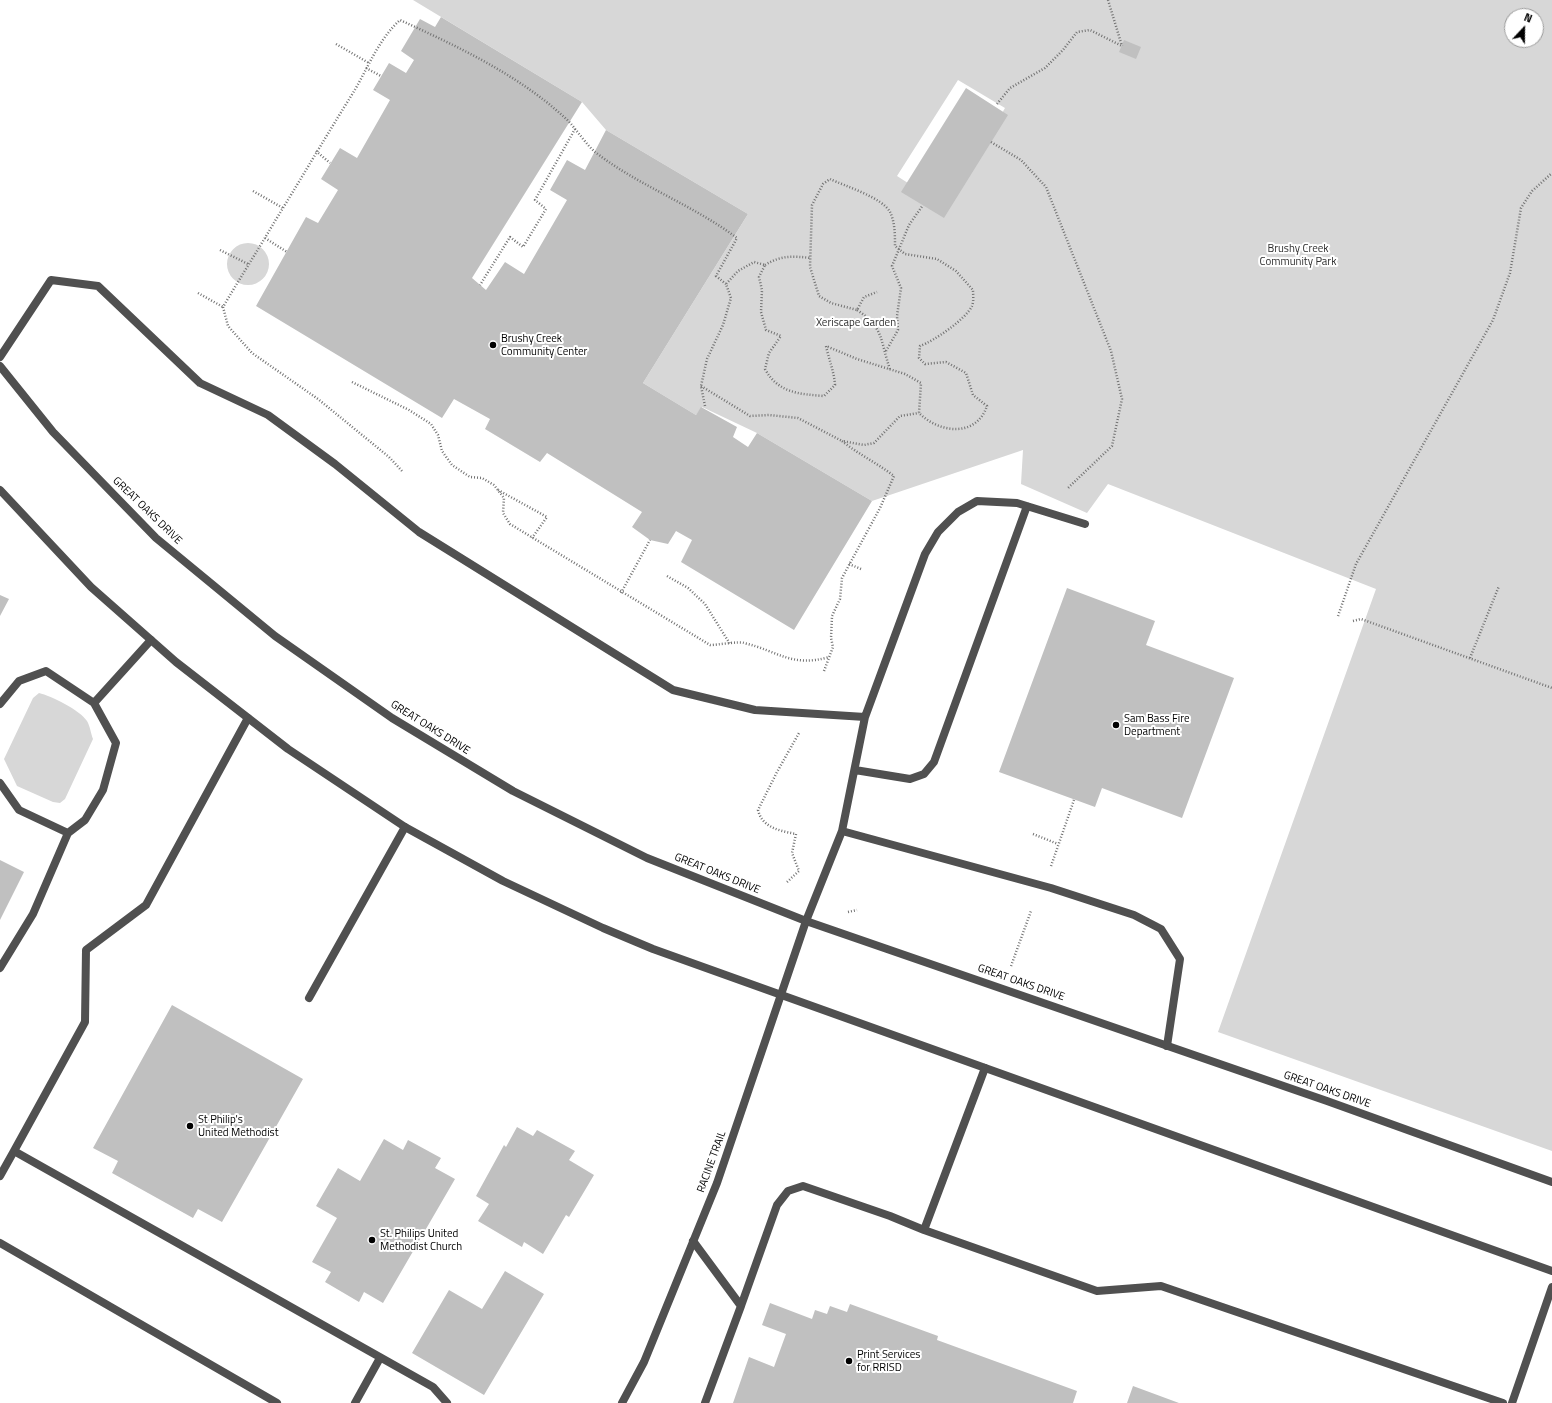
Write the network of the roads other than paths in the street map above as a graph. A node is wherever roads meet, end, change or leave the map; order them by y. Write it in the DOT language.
graph roads {
  1 [pos="0,357"];
  2 [pos="0,366"];
  3 [pos="0,490"];
  4 [pos="1027,506"];
  5 [pos="1085,524"];
  6 [pos="151,640"];
  7 [pos="94,703"];
  8 [pos="0,704"];
  9 [pos="865,717"];
  10 [pos="248,718"];
  11 [pos="854,770"];
  12 [pos="0,783"];
  13 [pos="405,827"];
  14 [pos="842,831"];
  15 [pos="68,833"];
  16 [pos="806,921"];
  17 [pos="0,968"];
  18 [pos="780,996"];
  19 [pos="309,998"];
  20 [pos="1167,1046"];
  21 [pos="985,1068"];
  22 [pos="14,1151"];
  23 [pos="0,1176"];
  24 [pos="1552,1182"];
  25 [pos="924,1230"];
  26 [pos="693,1241"];
  27 [pos="0,1243"];
  28 [pos="1552,1271"];
  29 [pos="1552,1287"];
  30 [pos="740,1306"];
  31 [pos="380,1358"];
  32 [pos="277,1403"];
  33 [pos="355,1403"];
  34 [pos="447,1403"];
  35 [pos="622,1403"];
  36 [pos="706,1403"];
  37 [pos="1503,1403"];
  38 [pos="1512,1403"];
  1 -- 9 [label="street"];
  2 -- 16 [label="street, GREAT OAKS DRIVE"];
  3 -- 6 [label="street"];
  4 -- 5 [label="street, RACINE TRAIL"];
  4 -- 9 [label="street, RACINE TRAIL"];
  4 -- 11 [label="street"];
  6 -- 7 [label="street"];
  6 -- 10 [label="street"];
  7 -- 8 [label="street"];
  7 -- 15 [label="street"];
  9 -- 11 [label="street, RACINE TRAIL"];
  10 -- 13 [label="street"];
  10 -- 22 [label="street"];
  11 -- 14 [label="street, RACINE TRAIL"];
  12 -- 15 [label="street"];
  13 -- 18 [label="street"];
  13 -- 19 [label="street"];
  14 -- 16 [label="street, RACINE TRAIL"];
  14 -- 20 [label="street"];
  15 -- 17 [label="street"];
  16 -- 18 [label="street, RACINE TRAIL"];
  16 -- 20 [label="street, GREAT OAKS DRIVE"];
  18 -- 21 [label="street"];
  18 -- 26 [label="street, RACINE TRAIL"];
  20 -- 24 [label="street, GREAT OAKS DRIVE"];
  21 -- 25 [label="street"];
  21 -- 28 [label="street"];
  22 -- 23 [label="street"];
  22 -- 31 [label="street"];
  25 -- 30 [label="street"];
  25 -- 37 [label="street"];
  26 -- 30 [label="street"];
  26 -- 35 [label="street, RACINE TRAIL"];
  27 -- 32 [label="street"];
  29 -- 38 [label="street"];
  30 -- 36 [label="street"];
  31 -- 33 [label="street"];
  31 -- 34 [label="street"];
}
